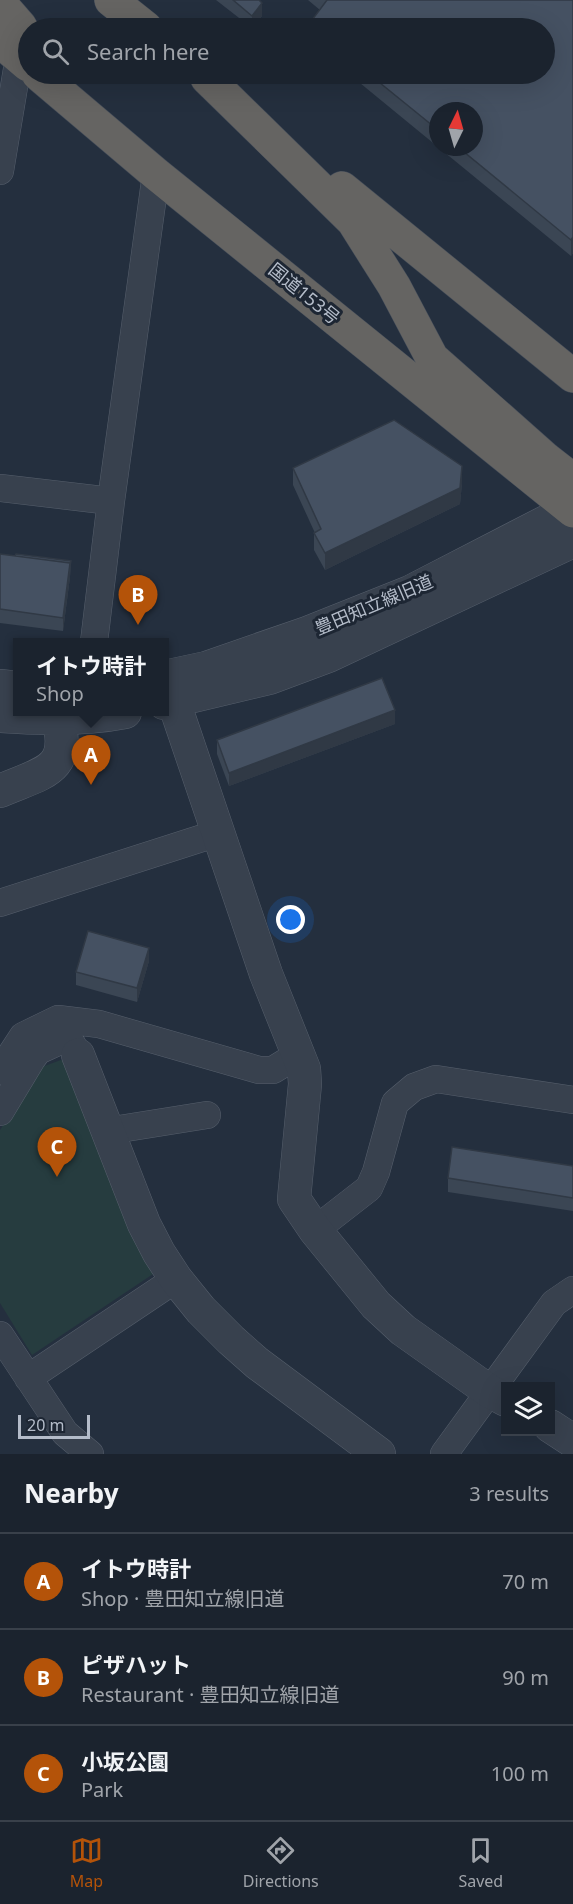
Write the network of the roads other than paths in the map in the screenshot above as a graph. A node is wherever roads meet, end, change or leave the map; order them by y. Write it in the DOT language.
graph roads {
  1 [pos="111,0"];
  2 [pos="0,3"];
  3 [pos="134,18"];
  4 [pos="18,24"];
  5 [pos="26,84"];
  6 [pos="55,84"];
  7 [pos="212,84"];
  8 [pos="214,84"];
  9 [pos="0,171"];
  10 [pos="156,174"];
  11 [pos="573,376"];
  12 [pos="0,488"];
  13 [pos="111,501"];
  14 [pos="572,510"];
  15 [pos="94,638"];
  16 [pos="169,687"];
  17 [pos="169,697"];
  18 [pos="0,716"];
  19 [pos="84,716"];
  20 [pos="58,718"];
  21 [pos="0,791"];
  22 [pos="218,833"];
  23 [pos="0,903"];
  24 [pos="299,1054"];
  25 [pos="78,1055"];
  26 [pos="0,1071"];
  27 [pos="573,1100"];
  28 [pos="0,1112"];
  29 [pos="207,1115"];
  30 [pos="107,1131"];
  31 [pos="315,1230"];
  32 [pos="176,1279"];
  33 [pos="573,1290"];
  34 [pos="0,1335"];
  35 [pos="28,1378"];
  36 [pos="497,1396"];
  37 [pos="555,1429"];
  38 [pos="573,1441"];
  39 [pos="90,1454"];
  40 [pos="380,1454"];
  41 [pos="444,1454"];
  1 -- 3 [label="highway"];
  2 -- 4 [label="highway, 国道153号"];
  5 -- 9 [label="street"];
  6 -- 10 [label="highway, 国道153号"];
  7 -- 14 [label="highway"];
  8 -- 11 [label="highway"];
  10 -- 13 [label="street"];
  10 -- 14 [label="highway, 国道153号"];
  12 -- 13 [label="street"];
  13 -- 15 [label="street"];
  14 -- 16 [label="street, 豊田知立線旧道"];
  17 -- 22 [label="street"];
  18 -- 20 [label="street"];
  19 -- 20 [label="street"];
  20 -- 21 [label="street"];
  22 -- 23 [label="street"];
  22 -- 24 [label="street"];
  24 -- 26 [label="street"];
  24 -- 31 [label="street"];
  25 -- 28 [label="street"];
  25 -- 30 [label="street"];
  27 -- 31 [label="street"];
  29 -- 30 [label="street"];
  30 -- 32 [label="street"];
  31 -- 36 [label="street"];
  32 -- 35 [label="street"];
  32 -- 40 [label="street"];
  33 -- 36 [label="street"];
  34 -- 35 [label="street"];
  35 -- 39 [label="street"];
  36 -- 41 [label="street"];
  37 -- 38 [label="street"];
}
